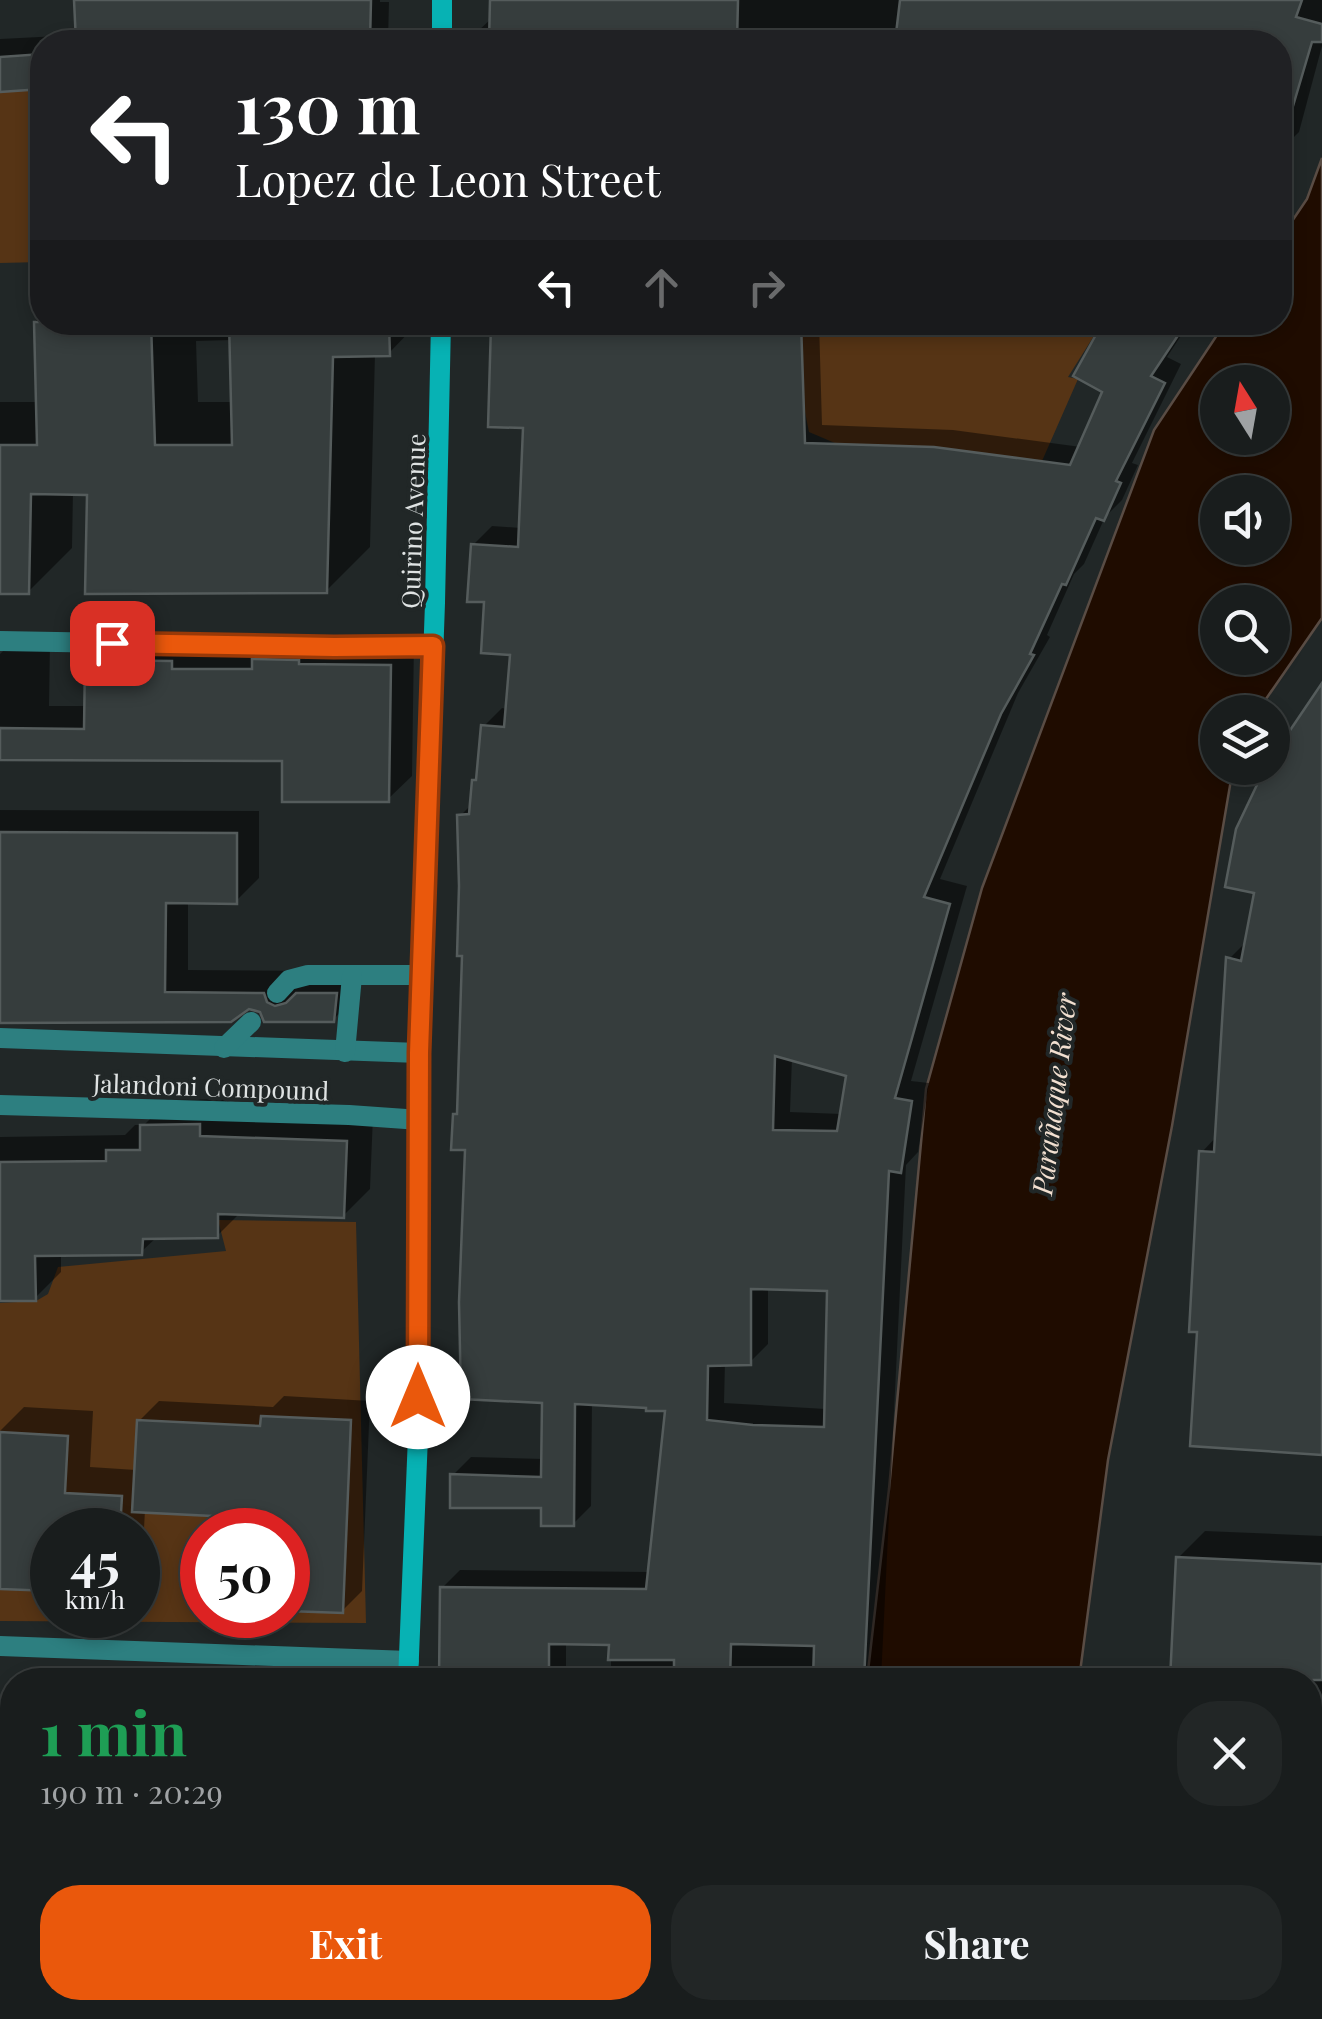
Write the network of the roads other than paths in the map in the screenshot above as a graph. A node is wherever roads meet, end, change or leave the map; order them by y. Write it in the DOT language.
graph roads {
  1 [pos="442,0"];
  2 [pos="442,30"];
  3 [pos="441,335"];
  4 [pos="0,641"];
  5 [pos="433,646"];
  6 [pos="422,975"];
  7 [pos="352,976"];
  8 [pos="277,993"];
  9 [pos="251,1022"];
  10 [pos="0,1038"];
  11 [pos="224,1048"];
  12 [pos="345,1052"];
  13 [pos="419,1053"];
  14 [pos="0,1105"];
  15 [pos="420,1120"];
  16 [pos="0,1646"];
  17 [pos="360,1668"];
  18 [pos="409,1668"];
  1 -- 2 [label="main road"];
  3 -- 5 [label="main road, Quirino Avenue"];
  4 -- 5 [label="street"];
  5 -- 6 [label="main road, Quirino Avenue"];
  6 -- 7 [label="street"];
  6 -- 13 [label="main road, Quirino Avenue"];
  7 -- 8 [label="street"];
  7 -- 12 [label="street"];
  9 -- 11 [label="street"];
  10 -- 11 [label="street"];
  11 -- 12 [label="street"];
  12 -- 13 [label="street"];
  13 -- 15 [label="main road, Quirino Avenue"];
  14 -- 15 [label="street, Jalandoni Compound"];
  15 -- 18 [label="main road, Quirino Avenue"];
  16 -- 17 [label="street"];
}
